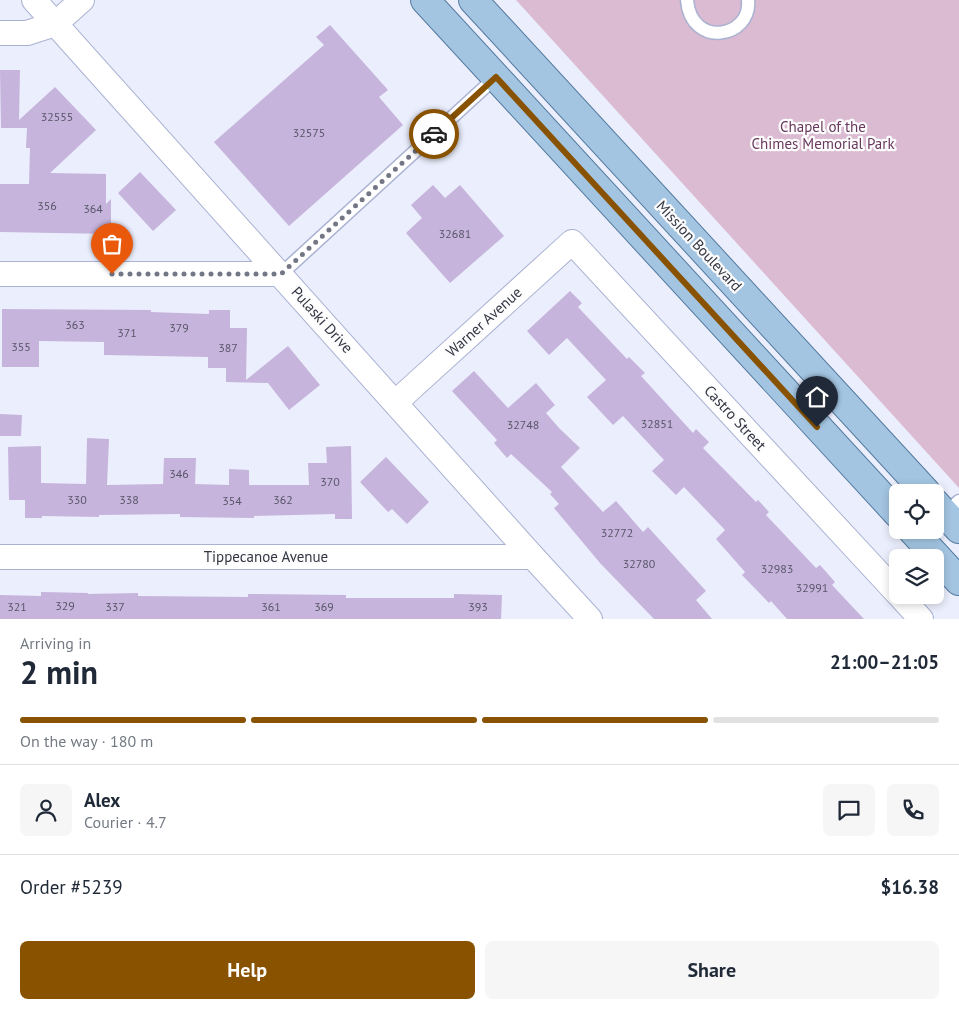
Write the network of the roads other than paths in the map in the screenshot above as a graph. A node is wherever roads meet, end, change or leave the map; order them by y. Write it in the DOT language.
graph roads {
  1 [pos="34,0"];
  2 [pos="82,0"];
  3 [pos="425,0"];
  4 [pos="473,0"];
  5 [pos="687,0"];
  6 [pos="748,0"];
  7 [pos="55,24"];
  8 [pos="0,33"];
  9 [pos="496,77"];
  10 [pos="572,242"];
  11 [pos="0,274"];
  12 [pos="281,274"];
  13 [pos="396,402"];
  14 [pos="919,484"];
  15 [pos="889,504"];
  16 [pos="920,539"];
  17 [pos="0,557"];
  18 [pos="533,557"];
  19 [pos="959,581"];
  20 [pos="889,584"];
  21 [pos="907,604"];
  22 [pos="590,619"];
  23 [pos="921,619"];
  1 -- 7 [label="street, Pulaski Drive"];
  2 -- 7 [label="street"];
  3 -- 9 [label="main road"];
  4 -- 14 [label="main road, Mission Boulevard"];
  5 -- 6 [label="lane"];
  7 -- 8 [label="street"];
  7 -- 12 [label="street, Pulaski Drive"];
  9 -- 12 [label="lane"];
  9 -- 15 [label="main road"];
  10 -- 13 [label="street, Warner Avenue"];
  10 -- 20 [label="street, Castro Street"];
  11 -- 12 [label="street"];
  12 -- 13 [label="street, Pulaski Drive"];
  13 -- 18 [label="street, Pulaski Drive"];
  16 -- 19 [label="main road"];
  17 -- 18 [label="street, Tippecanoe Avenue"];
  18 -- 22 [label="street, Pulaski Drive"];
  21 -- 23 [label="street, Castro Street"];
}
